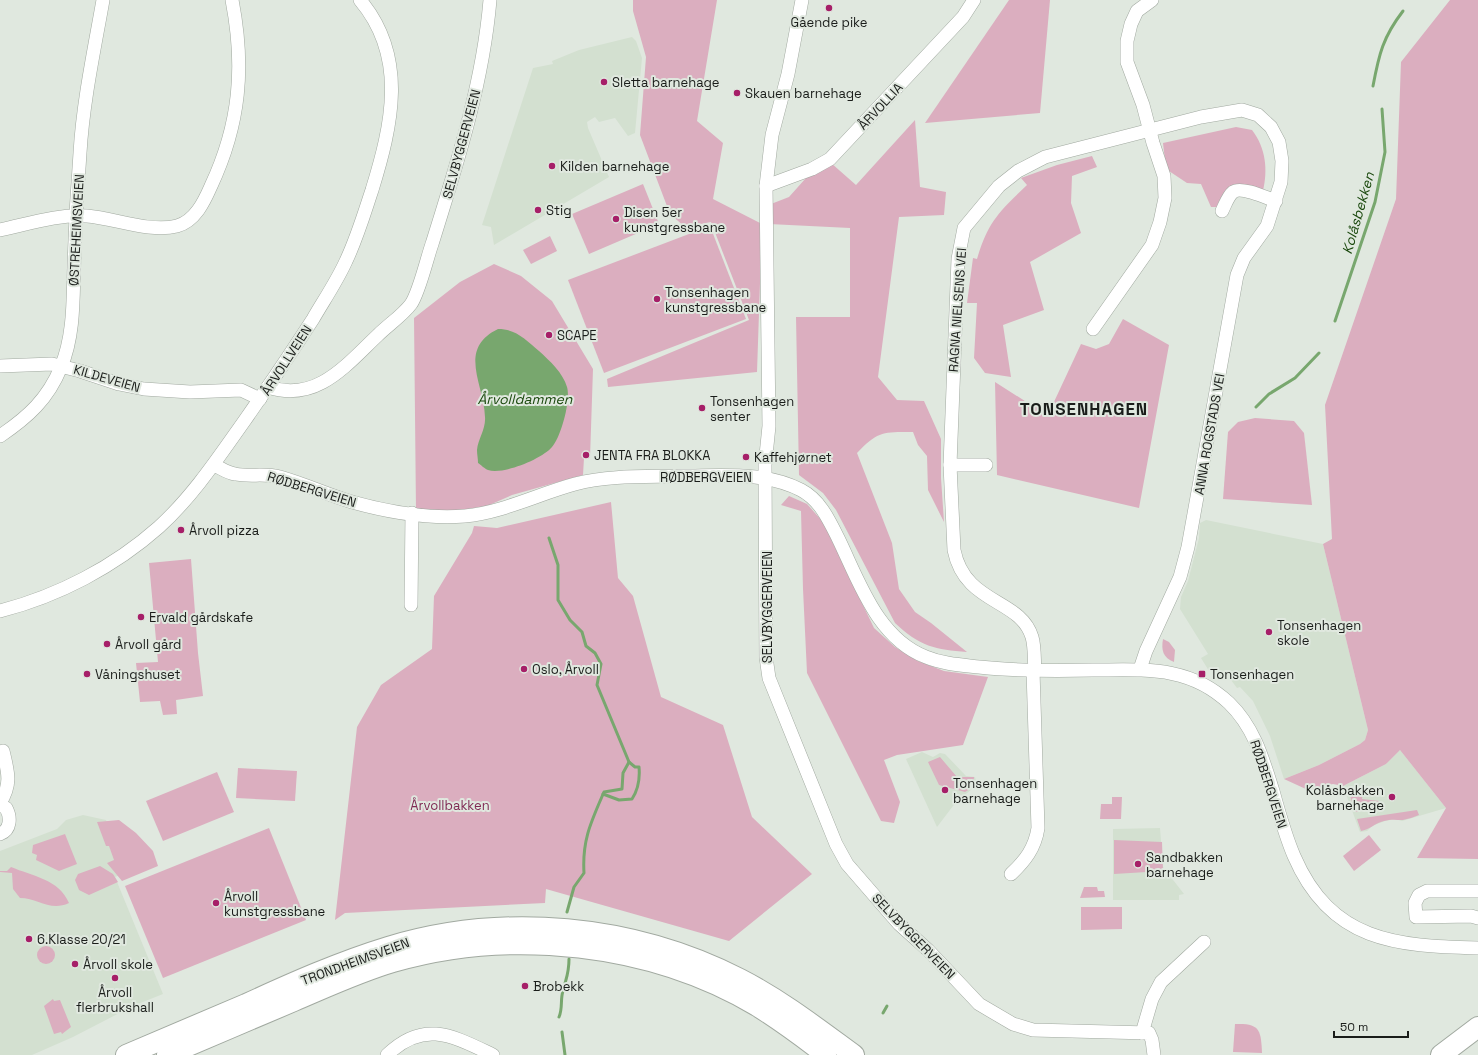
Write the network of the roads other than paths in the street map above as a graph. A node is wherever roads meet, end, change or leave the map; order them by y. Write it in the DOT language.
graph roads {
  1 [pos="103,0"];
  2 [pos="232,0"];
  3 [pos="360,0"];
  4 [pos="490,0"];
  5 [pos="802,0"];
  6 [pos="974,0"];
  7 [pos="1152,0"];
  8 [pos="1150,130"];
  9 [pos="766,186"];
  10 [pos="1276,201"];
  11 [pos="1222,211"];
  12 [pos="76,216"];
  13 [pos="0,230"];
  14 [pos="1093,329"];
  15 [pos="0,366"];
  16 [pos="62,366"];
  17 [pos="268,387"];
  18 [pos="260,398"];
  19 [pos="0,436"];
  20 [pos="214,465"];
  21 [pos="950,465"];
  22 [pos="986,465"];
  23 [pos="766,479"];
  24 [pos="412,513"];
  25 [pos="411,605"];
  26 [pos="0,611"];
  27 [pos="1140,669"];
  28 [pos="1034,671"];
  29 [pos="3,751"];
  30 [pos="0,804"];
  31 [pos="0,834"];
  32 [pos="1011,874"];
  33 [pos="1478,891"];
  34 [pos="1478,918"];
  35 [pos="1204,942"];
  36 [pos="1478,948"];
  37 [pos="1478,1027"];
  38 [pos="1142,1033"];
  39 [pos="126,1055"];
  40 [pos="167,1055"];
  41 [pos="387,1055"];
  42 [pos="493,1055"];
  43 [pos="826,1055"];
  44 [pos="854,1055"];
  45 [pos="1154,1055"];
  46 [pos="1441,1055"];
  1 -- 12 [label="street, ØSTREHEIMSVEIEN"];
  2 -- 12 [label="street"];
  3 -- 17 [label="street, ÅRVOLLVEIEN"];
  4 -- 17 [label="street, SELVBYGGERVEIEN"];
  5 -- 9 [label="street, SELVBYGGERVEIEN"];
  6 -- 9 [label="street, ÅRVOLLIA"];
  7 -- 8 [label="street"];
  8 -- 10 [label="street, ANNA ROGSTADS VEI"];
  8 -- 14 [label="street"];
  8 -- 21 [label="street, RAGNA NIELSENS VEI"];
  9 -- 23 [label="street, SELVBYGGERVEIEN"];
  10 -- 11 [label="street"];
  10 -- 27 [label="street, ANNA ROGSTADS VEI"];
  12 -- 13 [label="street"];
  12 -- 16 [label="street, ØSTREHEIMSVEIEN"];
  15 -- 16 [label="street, KILDEVEIEN"];
  16 -- 18 [label="street, KILDEVEIEN"];
  16 -- 19 [label="street, ØSTREHEIMSVEIEN"];
  17 -- 18 [label="street, ÅRVOLLVEIEN"];
  18 -- 20 [label="street, ÅRVOLLVEIEN"];
  20 -- 24 [label="street, RØDBERGVEIEN"];
  20 -- 26 [label="street, ÅRVOLLVEIEN"];
  21 -- 22 [label="street"];
  21 -- 28 [label="street, RAGNA NIELSENS VEI"];
  23 -- 24 [label="street, RØDBERGVEIEN"];
  23 -- 28 [label="street, RØDBERGVEIEN"];
  23 -- 38 [label="street, SELVBYGGERVEIEN"];
  24 -- 25 [label="street"];
  27 -- 28 [label="street, RØDBERGVEIEN"];
  27 -- 36 [label="street, RØDBERGVEIEN"];
  28 -- 32 [label="street"];
  29 -- 30 [label="street"];
  30 -- 31 [label="street"];
  33 -- 34 [label="street"];
  35 -- 38 [label="street"];
  37 -- 46 [label="highway"];
  38 -- 45 [label="street"];
  39 -- 44 [label="highway, TRONDHEIMSVEIEN"];
  40 -- 43 [label="highway, TRONDHEIMSVEIEN"];
  41 -- 42 [label="street"];
}
